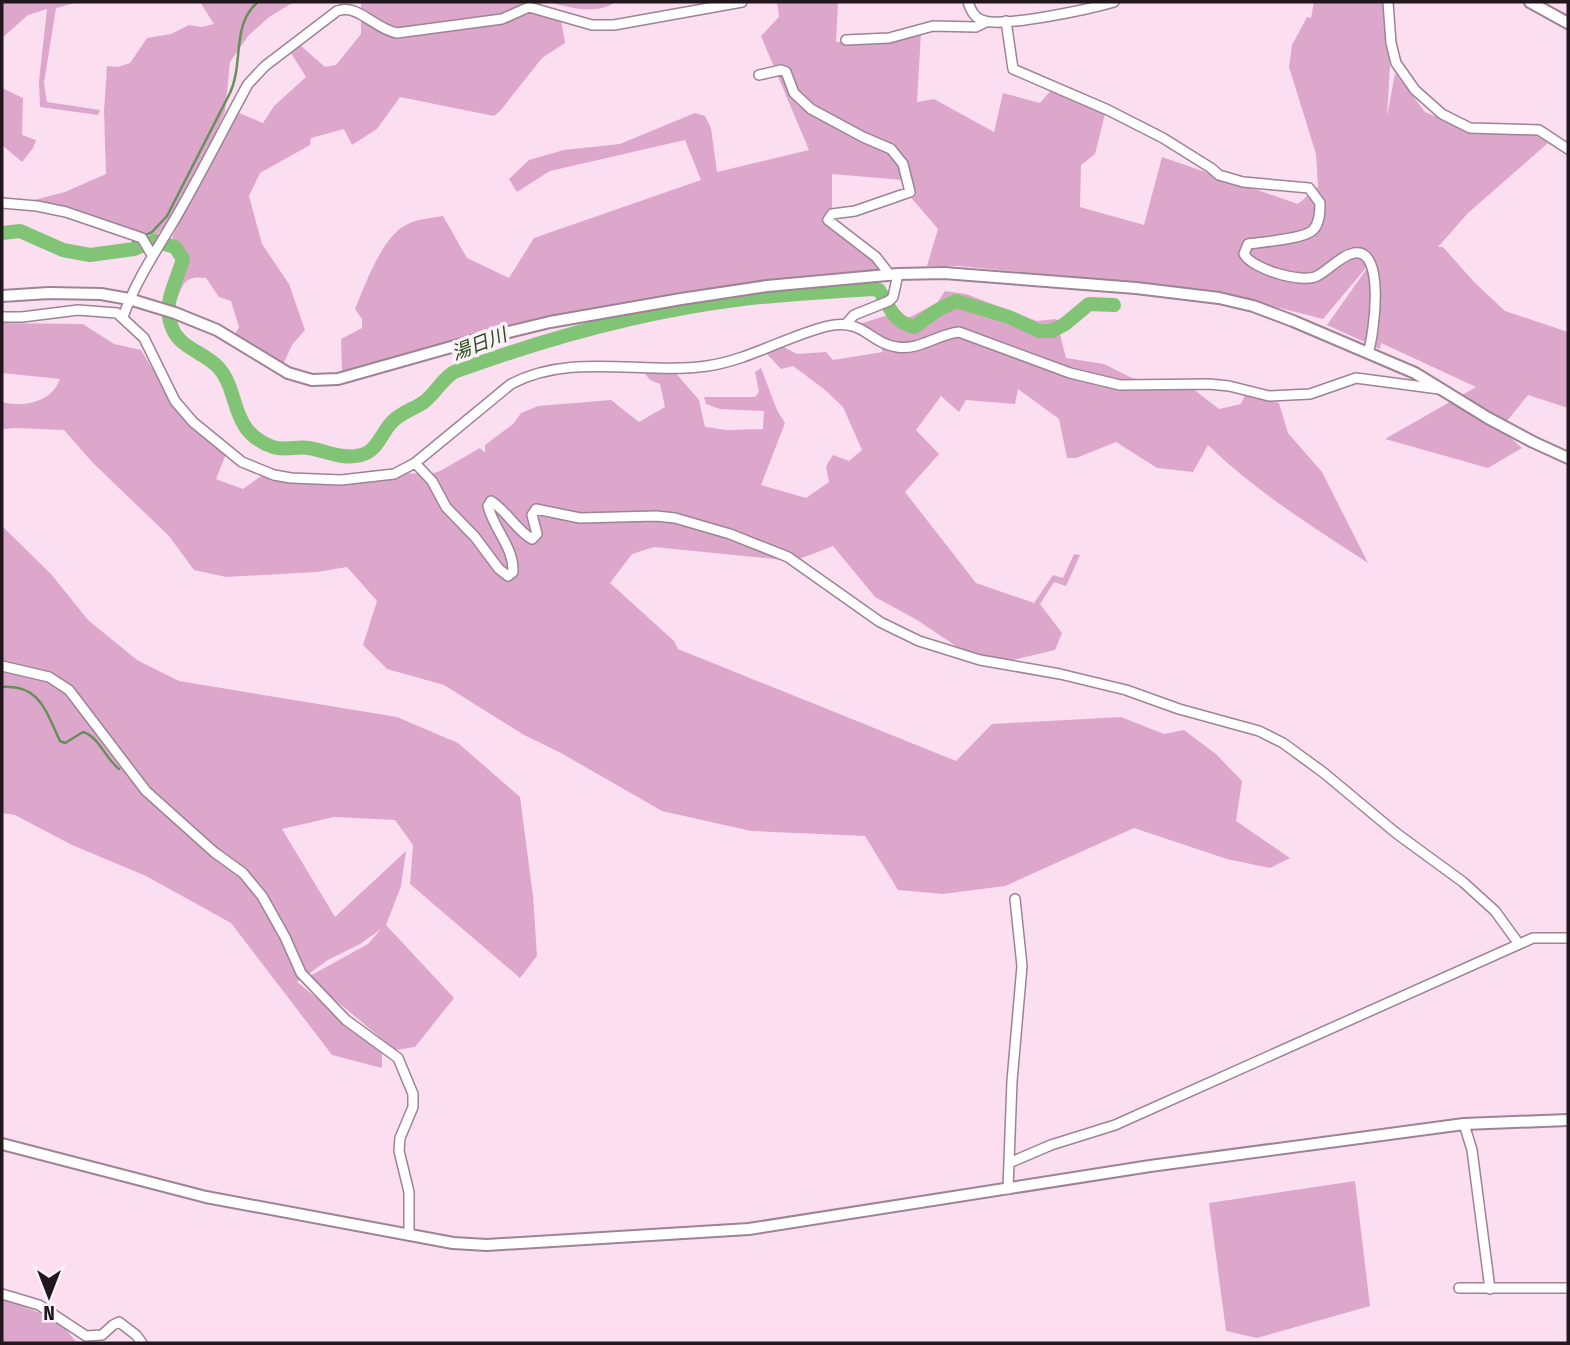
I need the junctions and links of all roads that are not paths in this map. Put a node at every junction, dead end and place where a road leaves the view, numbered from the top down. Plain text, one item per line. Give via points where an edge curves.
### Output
1 (742, 2) edge
2 (968, 2) edge
3 (1114, 2) edge
4 (1388, 2) edge
5 (1530, 2) edge
6 (356, 6) edge
7 (986, 22) junction
8 (1006, 22) junction
9 (1568, 23) edge
10 (846, 40) dead end
11 (759, 75) dead end
12 (1568, 149) edge
13 (2, 204) edge
14 (152, 255) junction
15 (894, 274) junction
16 (2, 296) edge
17 (129, 299) junction
18 (2, 317) edge
19 (123, 317) junction
20 (846, 324) junction
21 (1368, 352) junction
22 (1439, 389) junction
23 (1568, 458) edge
24 (415, 463) junction
25 (2, 666) edge
26 (1015, 899) dead end
27 (1568, 937) edge
28 (1519, 944) junction
29 (1568, 1120) edge
30 (1464, 1124) junction
31 (2, 1144) edge
32 (1010, 1163) junction
33 (1008, 1189) junction
34 (409, 1236) junction
35 (1459, 1288) dead end
36 (1490, 1289) junction
37 (1568, 1289) edge
38 (2, 1294) edge
39 (142, 1343) edge

1 - 6 street via 614,25 592,25 528,7 502,19 397,33 384,31
2 - 7 street via 976,18
3 - 8 street
4 - 12 street via 1396,63 1415,90 1442,114 1470,128 1539,130
5 - 9 street
6 - 14 street via 327,17 248,84
7 - 8 street
7 - 10 street via 976,27 933,26 889,37
8 - 21 street via 1013,69 1163,138 1219,176 1309,188 1320,202 1313,230 1248,244 1244,254 1254,265 1302,278 1315,278 1353,253 1370,259 1374,320
11 - 15 street via 786,72 794,93 811,108 891,149 903,164 910,192 828,219
13 - 14 street via 66,212 142,238
14 - 17 street
15 - 17 street via 767,286 550,322 338,379 312,380 288,373 217,330
15 - 20 street via 893,297 854,315
15 - 21 street via 1004,277 1219,298 1266,310
16 - 17 street via 101,294
17 - 19 street
18 - 19 street via 78,310
19 - 24 street via 144,338 175,401 192,422 242,462 274,475 341,480 394,474
20 - 22 street via 898,348 959,332 1070,373 1120,385 1209,384 1269,396 1310,394 1356,378
20 - 24 street via 707,366 577,368 526,376
21 - 22 street
22 - 23 street
24 - 28 street via 432,481 446,507 508,576 513,562 490,514 491,501 532,539 537,534 532,514 536,509 580,518 675,518 788,557 880,622 919,641 980,660 1126,690 1259,731 1324,773 1463,881 1495,911
25 - 34 street via 49,677 68,690 146,791 243,873 262,896 301,973 346,1020 398,1058 413,1094 398,1151 409,1192
26 - 32 street via 1021,966
27 - 28 street via 1532,938
28 - 32 street via 1115,1125
29 - 30 street
30 - 33 street
30 - 36 street via 1472,1150
31 - 34 street via 206,1196
32 - 33 street
33 - 34 street via 721,1231 487,1245
35 - 36 street
36 - 37 street
38 - 39 street via 39,1305 86,1336 102,1335 119,1322

